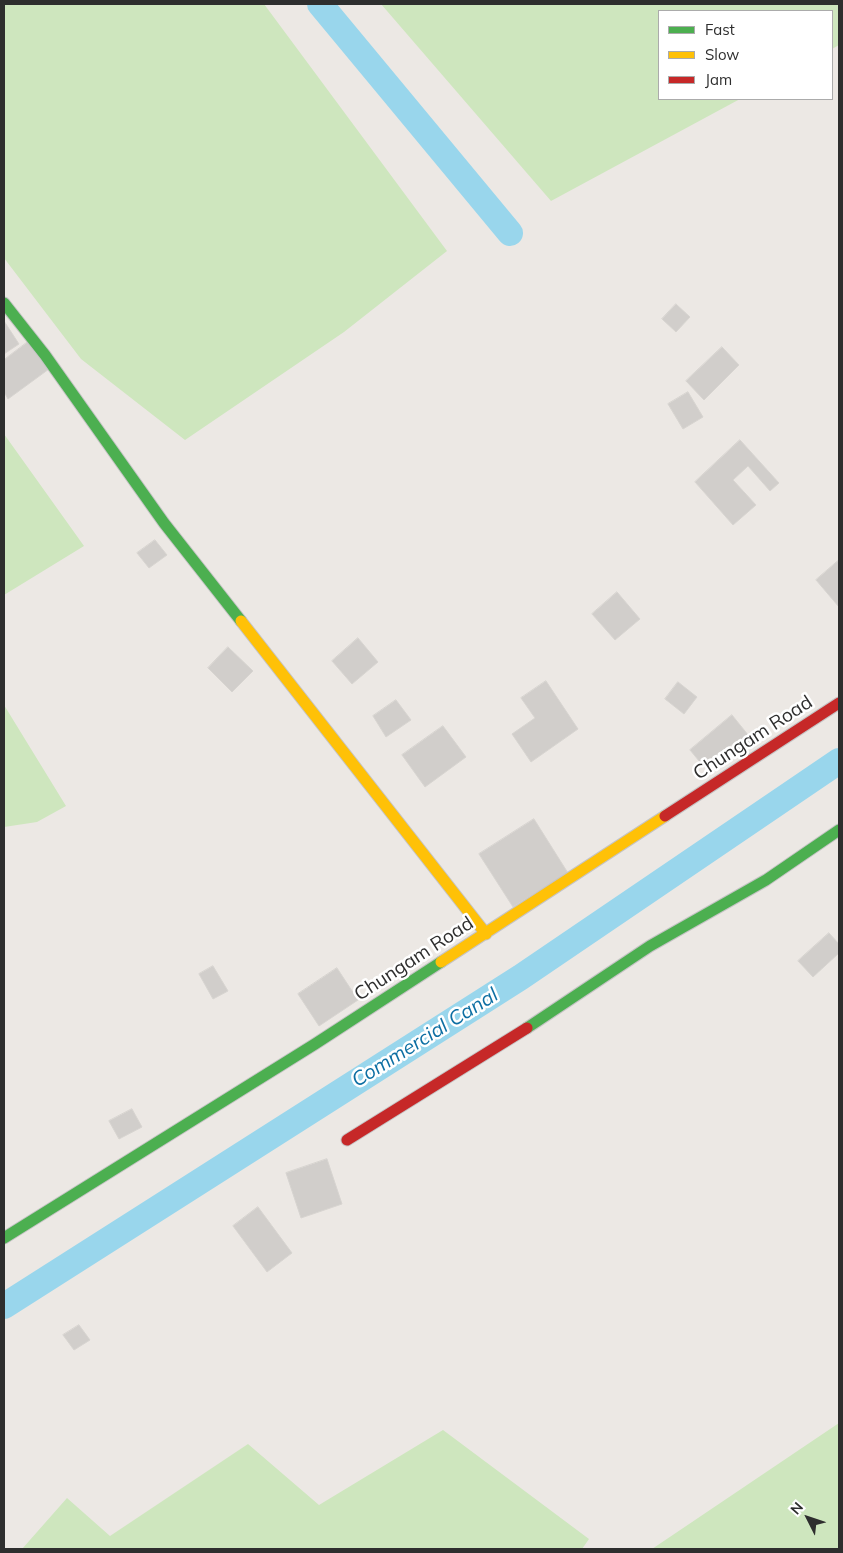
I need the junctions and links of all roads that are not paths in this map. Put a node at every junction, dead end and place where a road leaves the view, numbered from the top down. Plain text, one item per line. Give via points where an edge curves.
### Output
1 (4, 303) edge
2 (839, 702) edge
3 (839, 830) edge
4 (486, 934) junction
5 (347, 1140) dead end
6 (4, 1238) edge

1 - 4 street via 45,355 164,523
2 - 4 street, Chungam Road
3 - 5 street via 766,880 650,946
4 - 6 street, Chungam Road

